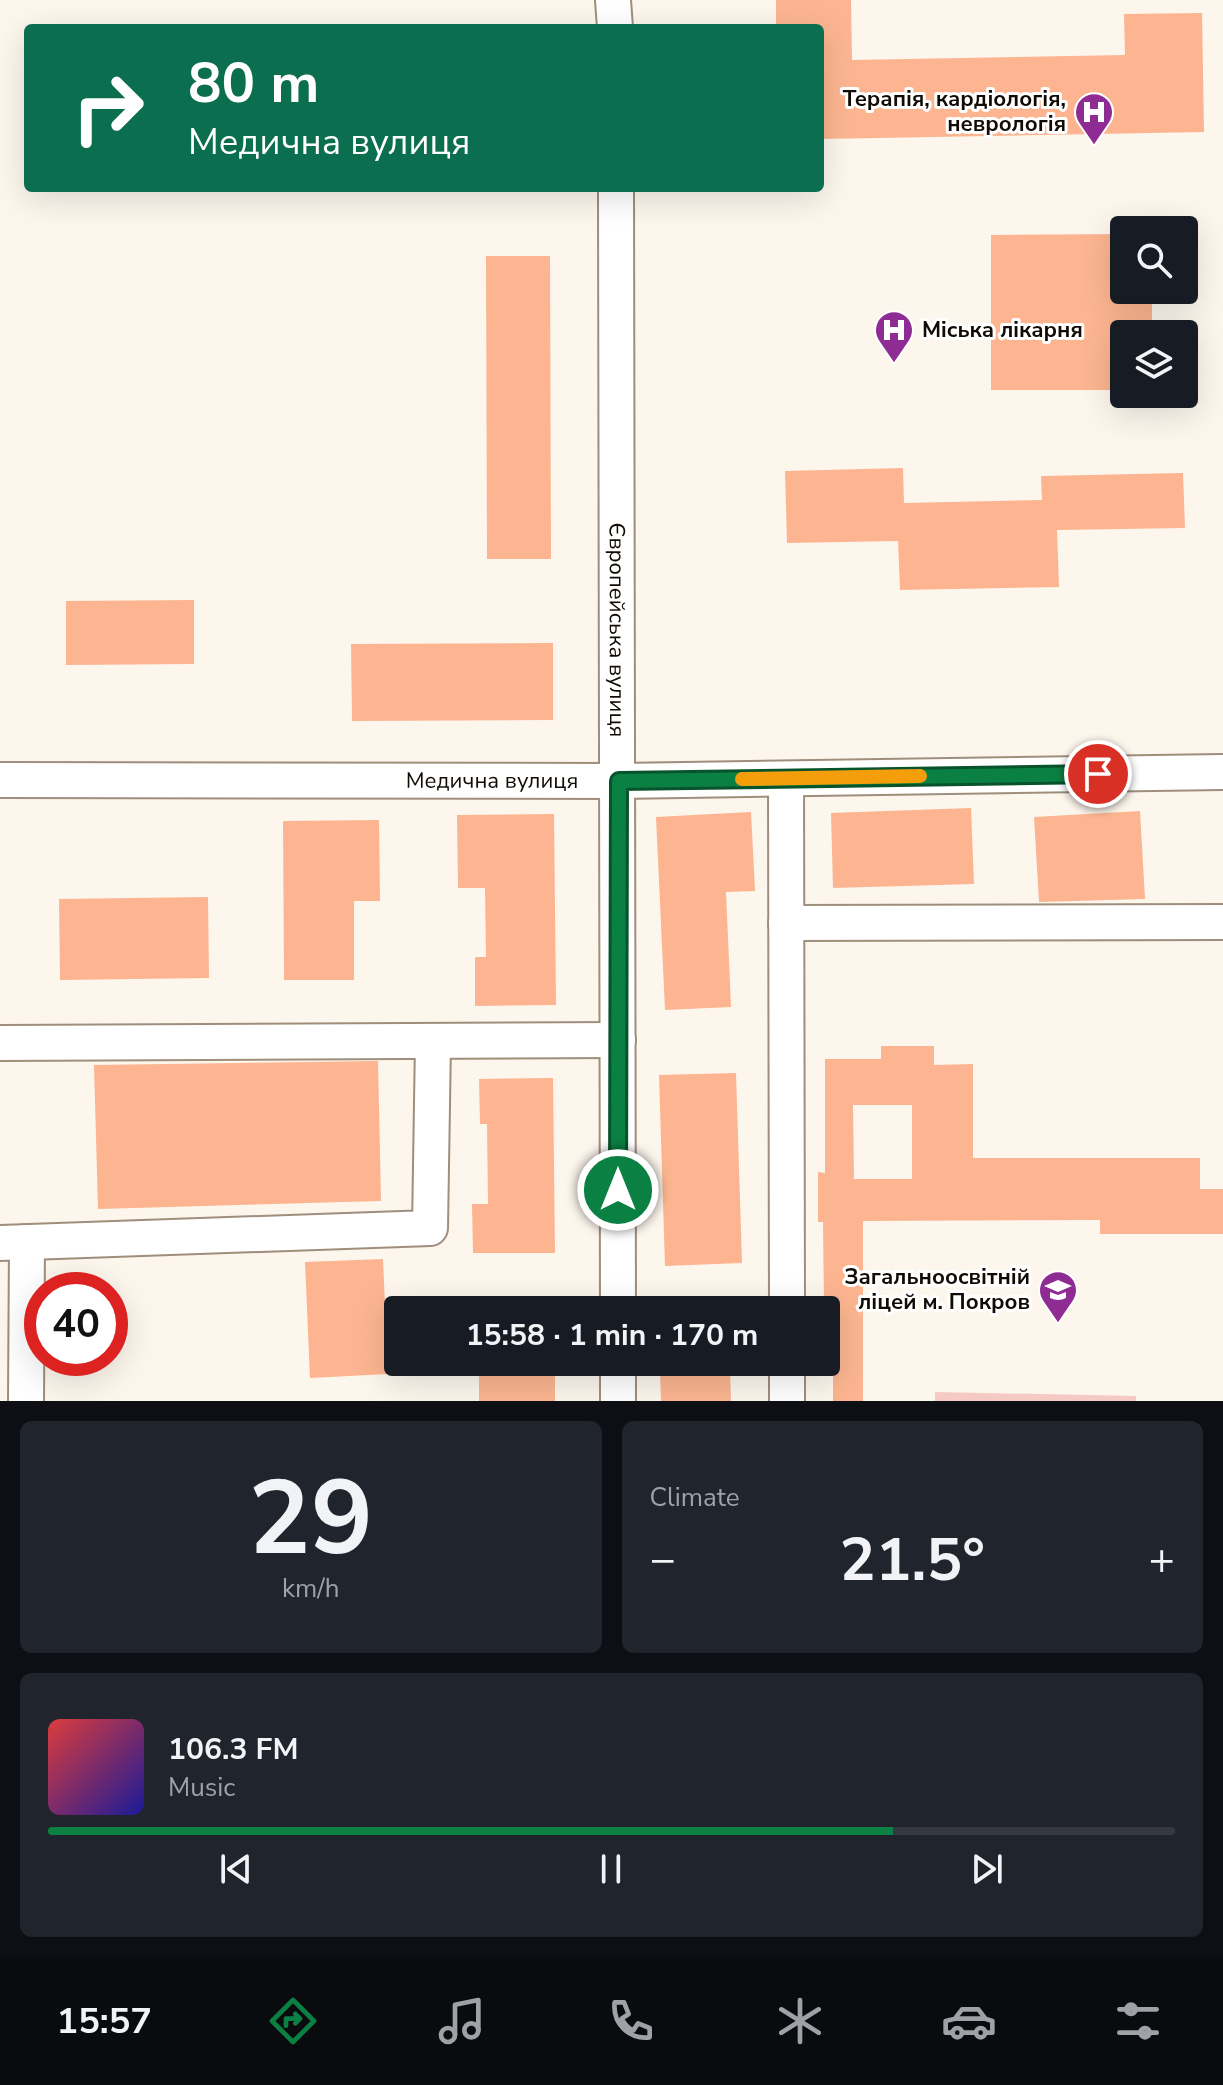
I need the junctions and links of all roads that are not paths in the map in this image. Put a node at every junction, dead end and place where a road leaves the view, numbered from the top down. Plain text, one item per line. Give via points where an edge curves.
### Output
1 (613, 0) edge
2 (615, 24) edge
3 (616, 192) edge
4 (1223, 772) edge
5 (786, 779) junction
6 (0, 780) edge
7 (619, 781) junction
8 (1223, 922) edge
9 (786, 923) junction
10 (618, 1040) junction
11 (433, 1042) junction
12 (0, 1043) edge
13 (13, 1242) edge
14 (618, 1296) edge
15 (787, 1296) edge
16 (618, 1376) edge
17 (787, 1376) edge
18 (26, 1401) edge
19 (618, 1401) edge
20 (787, 1401) edge

1 - 2 street
3 - 7 street, Європейська вулиця
4 - 5 street, Медична вулиця
5 - 7 street, Медична вулиця
5 - 9 street
6 - 7 street, Медична вулиця
7 - 10 street, Європейська вулиця
8 - 9 street
9 - 15 street
10 - 11 street
10 - 14 street, Європейська вулиця
11 - 12 street
11 - 13 street via 430,1228
13 - 18 street
16 - 19 street
17 - 20 street

